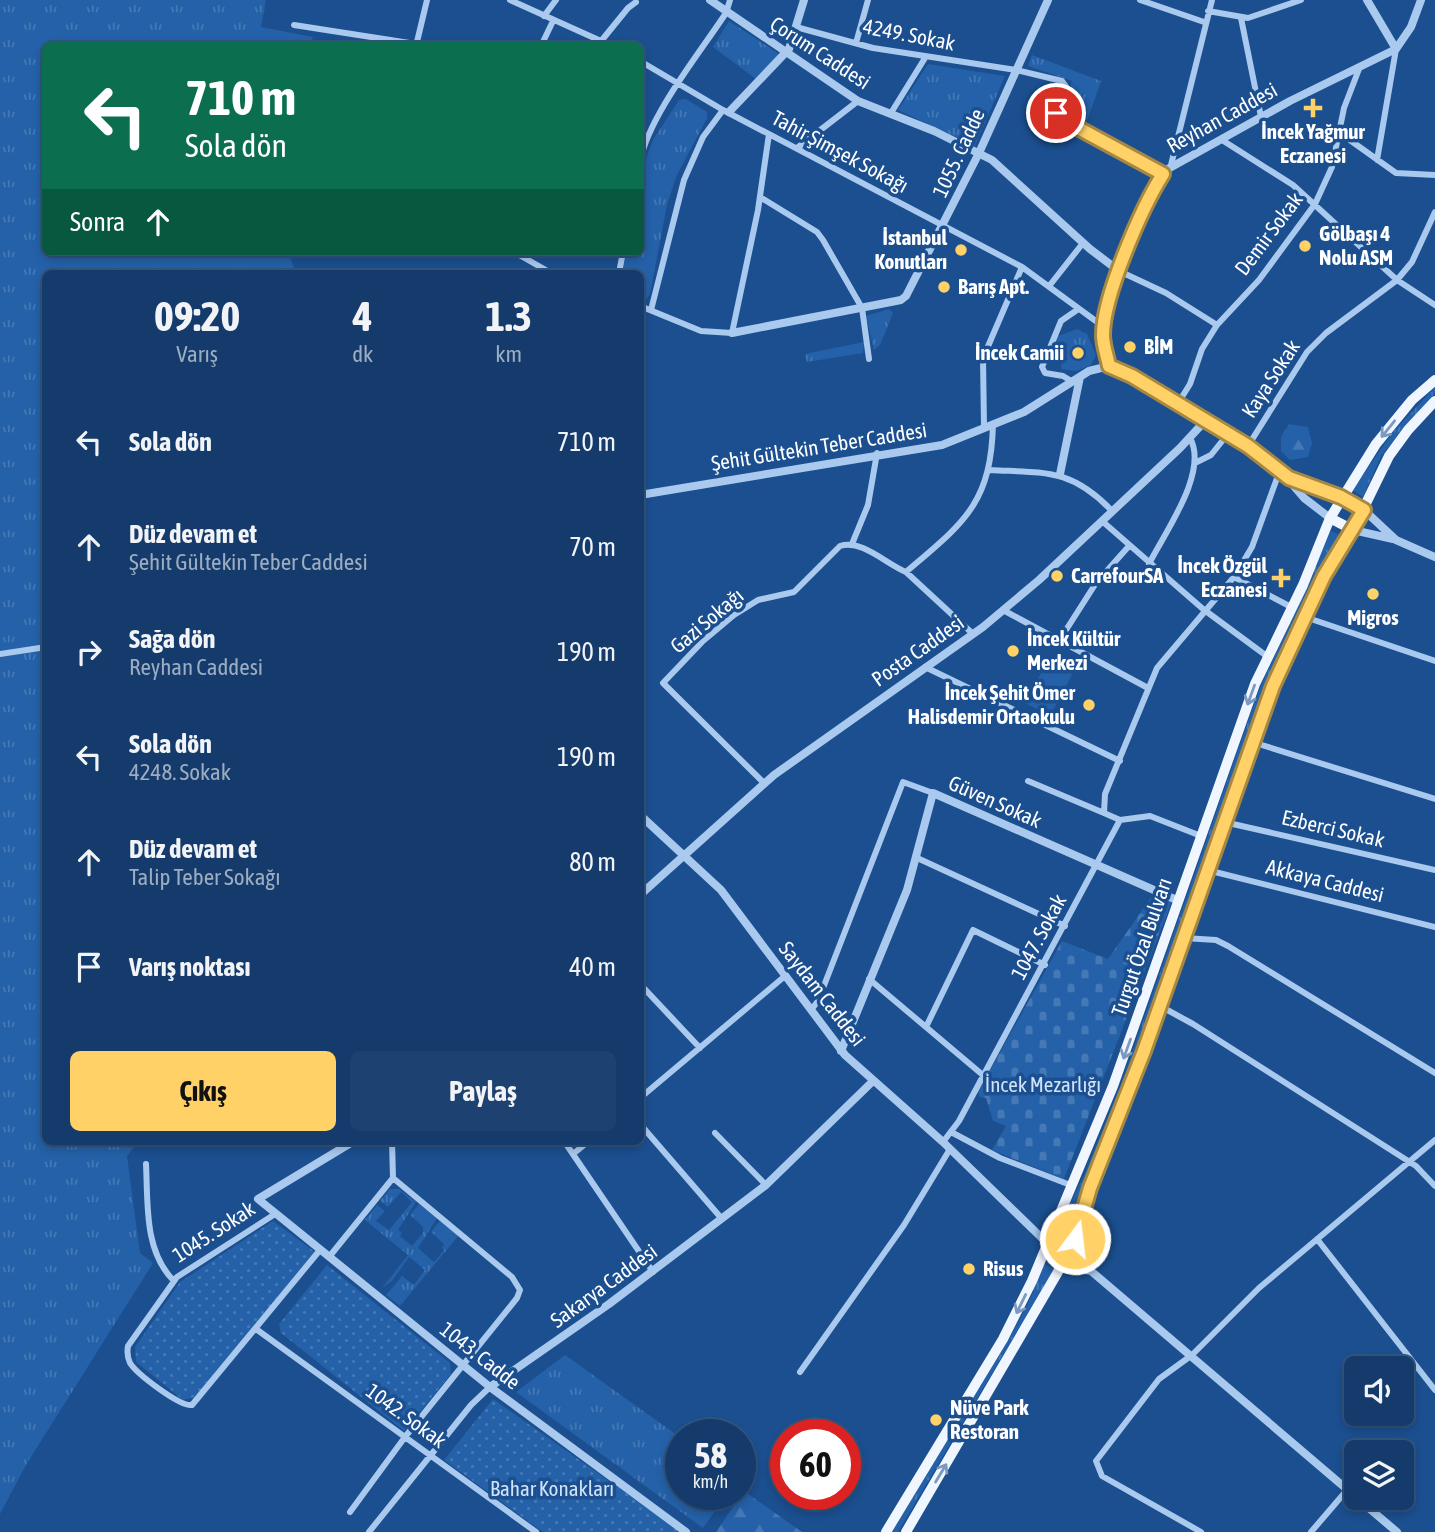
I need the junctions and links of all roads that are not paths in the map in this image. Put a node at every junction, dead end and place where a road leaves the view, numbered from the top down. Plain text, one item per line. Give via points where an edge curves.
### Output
1 (427, 0) edge
2 (510, 0) edge
3 (556, 0) edge
4 (710, 0) edge
5 (730, 0) edge
6 (804, 0) edge
7 (868, 0) edge
8 (1048, 0) edge
9 (1140, 0) edge
10 (1212, 0) edge
11 (1301, 0) edge
12 (1367, 0) edge
13 (1421, 0) edge
14 (636, 2) dead end
15 (1208, 11) junction
16 (726, 13) junction
17 (544, 16) junction
18 (1241, 18) junction
19 (553, 21) junction
20 (1204, 22) junction
21 (294, 25) dead end
22 (796, 27) junction
23 (602, 40) junction
24 (398, 42) edge
25 (417, 42) edge
26 (543, 42) edge
27 (605, 42) edge
28 (856, 43) junction
29 (1396, 49) junction
30 (787, 53) junction
31 (925, 58) junction
32 (644, 63) edge
33 (1360, 69) junction
34 (1016, 70) junction
35 (680, 84) junction
36 (858, 101) junction
37 (726, 111) junction
38 (891, 113) junction
39 (1261, 117) junction
40 (1340, 133) junction
41 (769, 134) junction
42 (1223, 141) junction
43 (644, 143) edge
44 (797, 148) junction
45 (979, 153) junction
46 (1377, 160) junction
47 (1171, 165) junction
48 (1163, 174) junction
49 (1435, 175) edge
50 (760, 197) junction
51 (1315, 204) junction
52 (1435, 212) edge
53 (943, 227) junction
54 (1083, 243) junction
55 (521, 256) edge
56 (1022, 267) junction
57 (546, 270) edge
58 (1119, 271) junction
59 (1397, 280) junction
60 (1050, 285) junction
61 (1435, 305) edge
62 (644, 307) edge
63 (862, 308) junction
64 (652, 310) junction
65 (1077, 310) junction
66 (1217, 325) junction
67 (1104, 327) junction
68 (732, 334) junction
69 (869, 359) dead end
70 (1109, 366) junction
71 (1076, 379) junction
72 (1435, 380) edge
73 (1435, 401) edge
74 (1177, 405) junction
75 (1431, 411) edge
76 (1204, 422) junction
77 (988, 426) junction
78 (1227, 435) junction
79 (1190, 438) junction
80 (1248, 446) junction
81 (877, 453) junction
82 (1197, 462) junction
83 (990, 470) junction
84 (1280, 470) junction
85 (1060, 474) junction
86 (1289, 478) junction
87 (644, 494) edge
88 (1341, 497) junction
89 (1364, 510) junction
90 (1112, 511) junction
91 (1330, 518) junction
92 (1102, 521) junction
93 (1353, 530) junction
94 (1396, 540) junction
95 (852, 544) junction
96 (1129, 546) junction
97 (1435, 557) edge
98 (1149, 564) junction
99 (906, 572) junction
100 (1234, 577) junction
101 (1293, 608) junction
102 (1203, 609) junction
103 (1003, 610) junction
104 (1305, 617) junction
105 (972, 633) junction
106 (1059, 640) junction
107 (42, 648) edge
108 (0, 654) edge
109 (1268, 657) junction
110 (1435, 661) edge
111 (925, 667) junction
112 (1148, 688) junction
113 (1252, 742) junction
114 (1120, 761) junction
115 (1028, 781) dead end
116 (764, 783) junction
117 (933, 793) junction
118 (1435, 799) edge
119 (1104, 813) junction
120 (644, 819) edge
121 (1120, 820) junction
122 (1224, 822) junction
123 (1201, 836) junction
124 (684, 855) junction
125 (915, 857) junction
126 (1098, 867) junction
127 (1208, 870) junction
128 (1435, 870) edge
129 (644, 891) edge
130 (1179, 901) junction
131 (1065, 926) junction
132 (1435, 927) edge
133 (1184, 938) junction
134 (1045, 965) junction
135 (785, 976) junction
136 (869, 979) junction
137 (644, 988) edge
138 (1160, 1006) junction
139 (811, 1010) junction
140 (926, 1027) junction
141 (700, 1048) junction
142 (841, 1051) junction
143 (1435, 1073) edge
144 (984, 1076) junction
145 (873, 1080) junction
146 (644, 1095) edge
147 (644, 1129) edge
148 (951, 1132) junction
149 (716, 1133) dead end
150 (1435, 1140) edge
151 (943, 1142) junction
152 (348, 1145) edge
153 (392, 1145) edge
154 (567, 1145) edge
155 (584, 1145) edge
156 (950, 1149) junction
157 (573, 1154) junction
158 (1410, 1162) junction
159 (146, 1164) dead end
160 (393, 1178) junction
161 (766, 1185) junction
162 (1073, 1186) junction
163 (1435, 1186) edge
164 (275, 1214) junction
165 (722, 1219) junction
166 (1075, 1239) junction
167 (1317, 1239) junction
168 (1047, 1243) junction
169 (320, 1250) junction
170 (1069, 1253) junction
171 (329, 1257) junction
172 (1064, 1265) junction
173 (1091, 1271) junction
174 (653, 1272) junction
175 (173, 1280) junction
176 (256, 1329) junction
177 (1192, 1356) junction
178 (462, 1364) junction
179 (800, 1372) dead end
180 (490, 1387) junction
181 (1435, 1390) edge
182 (405, 1437) junction
183 (429, 1455) junction
184 (1344, 1487) edge
185 (1344, 1494) edge
186 (1371, 1510) edge
187 (350, 1512) dead end
188 (369, 1532) edge
189 (536, 1532) edge
190 (686, 1532) edge
191 (886, 1532) edge
192 (906, 1532) edge
193 (1201, 1532) edge
194 (1311, 1532) edge
195 (1397, 1532) edge

1 - 25 street
2 - 17 street
3 - 17 street
4 - 16 street, Çorum Caddesi
5 - 16 street
6 - 22 street
7 - 28 street
8 - 34 street, 1055. Cadde
9 - 20 street
10 - 15 street
11 - 18 street
12 - 29 street
13 - 29 street, Reyhan Caddesi
14 - 23 street
15 - 18 street
15 - 20 street
16 - 30 street, Çorum Caddesi
16 - 35 street
17 - 19 street
18 - 39 street
19 - 23 street
19 - 26 street
20 - 47 street
21 - 24 street
22 - 28 street, 4249. Sokak
22 - 30 street
23 - 27 street
28 - 31 street, 4249. Sokak
29 - 33 street, Reyhan Caddesi
29 - 46 street
30 - 36 street, Çorum Caddesi
30 - 37 street
31 - 34 street, 4249. Sokak
31 - 38 street
32 - 35 street, Tahir Şimşek Sokağı
33 - 39 street, Reyhan Caddesi
33 - 40 street, Demir Sokak via 1344,108
34 - 45 street, 1055. Cadde
34 - 48 street, 4249. Sokak via 1067,84 1056,116
35 - 37 street, Tahir Şimşek Sokağı
35 - 43 street
36 - 38 street, Çorum Caddesi
36 - 44 street
37 - 41 street, Tahir Şimşek Sokağı
37 - 64 street via 704,137 684,180
38 - 45 street, Çorum Caddesi
39 - 42 street, Reyhan Caddesi
40 - 46 street
40 - 51 street, Demir Sokak via 1332,167
41 - 44 street, Tahir Şimşek Sokağı
41 - 50 street
42 - 47 street, Reyhan Caddesi
42 - 51 street
44 - 53 street, Tahir Şimşek Sokağı
45 - 53 street, 1055. Cadde
45 - 54 street, Çorum Caddesi via 1001,167
46 - 49 street via 1396,173
47 - 48 street, Reyhan Caddesi
48 - 58 street, Reyhan Caddesi
50 - 63 street via 817,232
50 - 68 street
51 - 59 street
51 - 66 street, Demir Sokak via 1259,280
52 - 59 street, Kaya Sokak via 1412,262
53 - 56 street, Tahir Şimşek Sokağı
53 - 63 street, 1055. Cadde via 906,296
54 - 58 street, Çorum Caddesi
54 - 60 street
55 - 57 street
56 - 60 street, Tahir Şimşek Sokağı
56 - 77 street via 983,359
58 - 66 street
58 - 67 street, Reyhan Caddesi
59 - 61 street
59 - 80 street, Kaya Sokak via 1307,352
60 - 65 street, Tahir Şimşek Sokağı
62 - 64 street, 1055. Cadde
63 - 68 street, 1055. Cadde
63 - 69 street
64 - 68 street, 1055. Cadde via 701,331
65 - 67 street, Tahir Şimşek Sokağı
65 - 71 street via 1061,321 1042,367 1045,373
66 - 74 street, Demir Sokak
67 - 70 street, Reyhan Caddesi
70 - 71 street, Şehit Gültekin Teber Caddesi
70 - 74 street
71 - 77 street, Şehit Gültekin Teber Caddesi via 1024,412
71 - 85 street
72 -> 88 main road, Turgut Özal Bulvarı via 1387,430
73 - 75 main road, Turgut Özal Bulvarı
74 - 76 street
75 - 89 main road, Turgut Özal Bulvarı via 1389,456
76 - 78 street
76 - 79 street, Posta Caddesi
77 - 81 street, Şehit Gültekin Teber Caddesi via 942,445
77 - 83 street
78 - 80 street
78 - 82 street
79 - 82 street
79 - 90 street, Posta Caddesi
80 - 84 street
81 - 87 street, Şehit Gültekin Teber Caddesi
81 - 95 street via 868,505
82 - 98 street
83 - 85 street
83 - 99 street via 969,513
84 - 86 street
84 - 100 street via 1252,547
85 - 90 street via 1091,491
86 - 88 street
86 - 91 street via 1304,498
88 - 89 main road
88 - 91 main road, Turgut Özal Bulvarı
89 - 93 main road, Turgut Özal Bulvarı
89 - 94 street
90 - 92 street, Posta Caddesi
91 - 93 main road
91 - 101 main road, Turgut Özal Bulvarı
92 - 96 street
92 - 103 street, Posta Caddesi
93 - 94 street
93 - 104 main road, Turgut Özal Bulvarı
94 - 97 street
95 - 99 street
95 - 116 street, Gazi Sokağı via 833,551 789,595 758,600 734,615 663,683
96 - 98 street
96 - 106 street via 1096,583
98 - 102 street
99 - 105 street
100 - 101 street
100 - 102 street
101 - 109 main road, Turgut Özal Bulvarı
102 - 109 street
102 - 112 street via 1157,668
103 - 105 street, Posta Caddesi
103 - 106 street
104 - 110 street
104 - 113 main road, Turgut Özal Bulvarı
105 - 111 street, Posta Caddesi
106 - 112 street
107 - 108 street
109 -> 123 main road, Turgut Özal Bulvarı
111 - 114 street
111 - 116 street, Posta Caddesi
112 - 114 street
113 - 118 street
113 - 122 main road, Turgut Özal Bulvarı
114 - 119 street via 1105,794
115 - 119 street
116 - 124 street, Posta Caddesi
117 - 125 street, Güven Sokak
117 - 126 street, Güven Sokak
117 - 139 street via 903,782
119 - 121 street
120 - 124 street, Saydam Caddesi
121 - 123 street via 1150,816
121 - 126 street, 1047. Sokak
122 - 127 main road, Turgut Özal Bulvarı
122 - 128 street, Ezberci Sokak
123 - 130 main road, Turgut Özal Bulvarı
124 - 129 street, Posta Caddesi
124 - 135 street, Saydam Caddesi via 721,890
125 - 131 street
125 - 136 street, Güven Sokak
126 - 130 street, Güven Sokak
126 - 131 street, 1047. Sokak
127 - 132 street, Akkaya Caddesi
127 - 133 main road, Turgut Özal Bulvarı
130 -> 162 main road, Turgut Özal Bulvarı
131 - 134 street, 1047. Sokak
133 - 138 main road, Turgut Özal Bulvarı
133 - 143 street via 1216,940 1228,946
134 - 140 street via 973,930
134 - 144 street, 1047. Sokak
135 - 139 street, Saydam Caddesi
135 - 141 street
136 - 140 street
136 - 142 street, Güven Sokak
137 - 141 street
138 - 158 street
138 - 166 main road, Turgut Özal Bulvarı
139 - 142 street, Saydam Caddesi
140 - 144 street
141 - 146 street
142 - 145 street, Saydam Caddesi
144 - 148 street, 1047. Sokak
145 - 151 street, Saydam Caddesi
145 - 161 street, Sakarya Caddesi
147 - 165 street
148 - 151 street, 1047. Sokak
148 - 162 street via 1000,1158
149 - 161 street
150 - 158 street
151 - 156 street, Saydam Caddesi
152 - 164 street, 1043. Cadde via 258,1199
153 - 160 street
154 - 157 street
155 - 157 street
156 - 168 street, Saydam Caddesi
156 - 179 street via 904,1225
157 - 174 street
158 - 163 street
158 - 167 street
159 - 175 street via 150,1233 161,1266
160 - 171 street
160 - 178 street via 519,1286 517,1298
161 - 165 street, Sakarya Caddesi
162 - 168 main road, Turgut Özal Bulvarı
164 - 169 street, 1043. Cadde
164 - 175 street, 1045. Sokak
165 - 174 street, Sakarya Caddesi
166 - 170 main road, Turgut Özal Bulvarı
166 - 173 street
167 - 177 street via 1259,1288
167 - 181 street
168 - 170 main road via 1052,1257 1063,1259
168 - 170 main road via 1063,1236 1071,1245
168 -> 191 main road, Turgut Özal Bulvarı via 1003,1339
169 - 171 street, 1043. Cadde
169 - 176 street
170 - 172 main road, Turgut Özal Bulvarı
171 - 178 street, 1043. Cadde
172 - 173 street
192 -> 172 main road, Turgut Özal Bulvarı
173 - 177 street
174 - 180 street, Sakarya Caddesi
175 - 176 street, 1045. Sokak via 127,1352 135,1369 181,1404 192,1405
176 - 182 street, 1042. Sokak
177 - 184 street
177 - 193 street via 1152,1386 1096,1465 1102,1476
178 - 180 street, 1043. Cadde
178 - 182 street
180 - 183 street, Sakarya Caddesi
180 - 190 street, 1043. Cadde
182 - 183 street, 1042. Sokak
182 - 187 street
183 - 188 street, Sakarya Caddesi
183 - 189 street, 1042. Sokak
185 - 194 street
186 - 195 street

